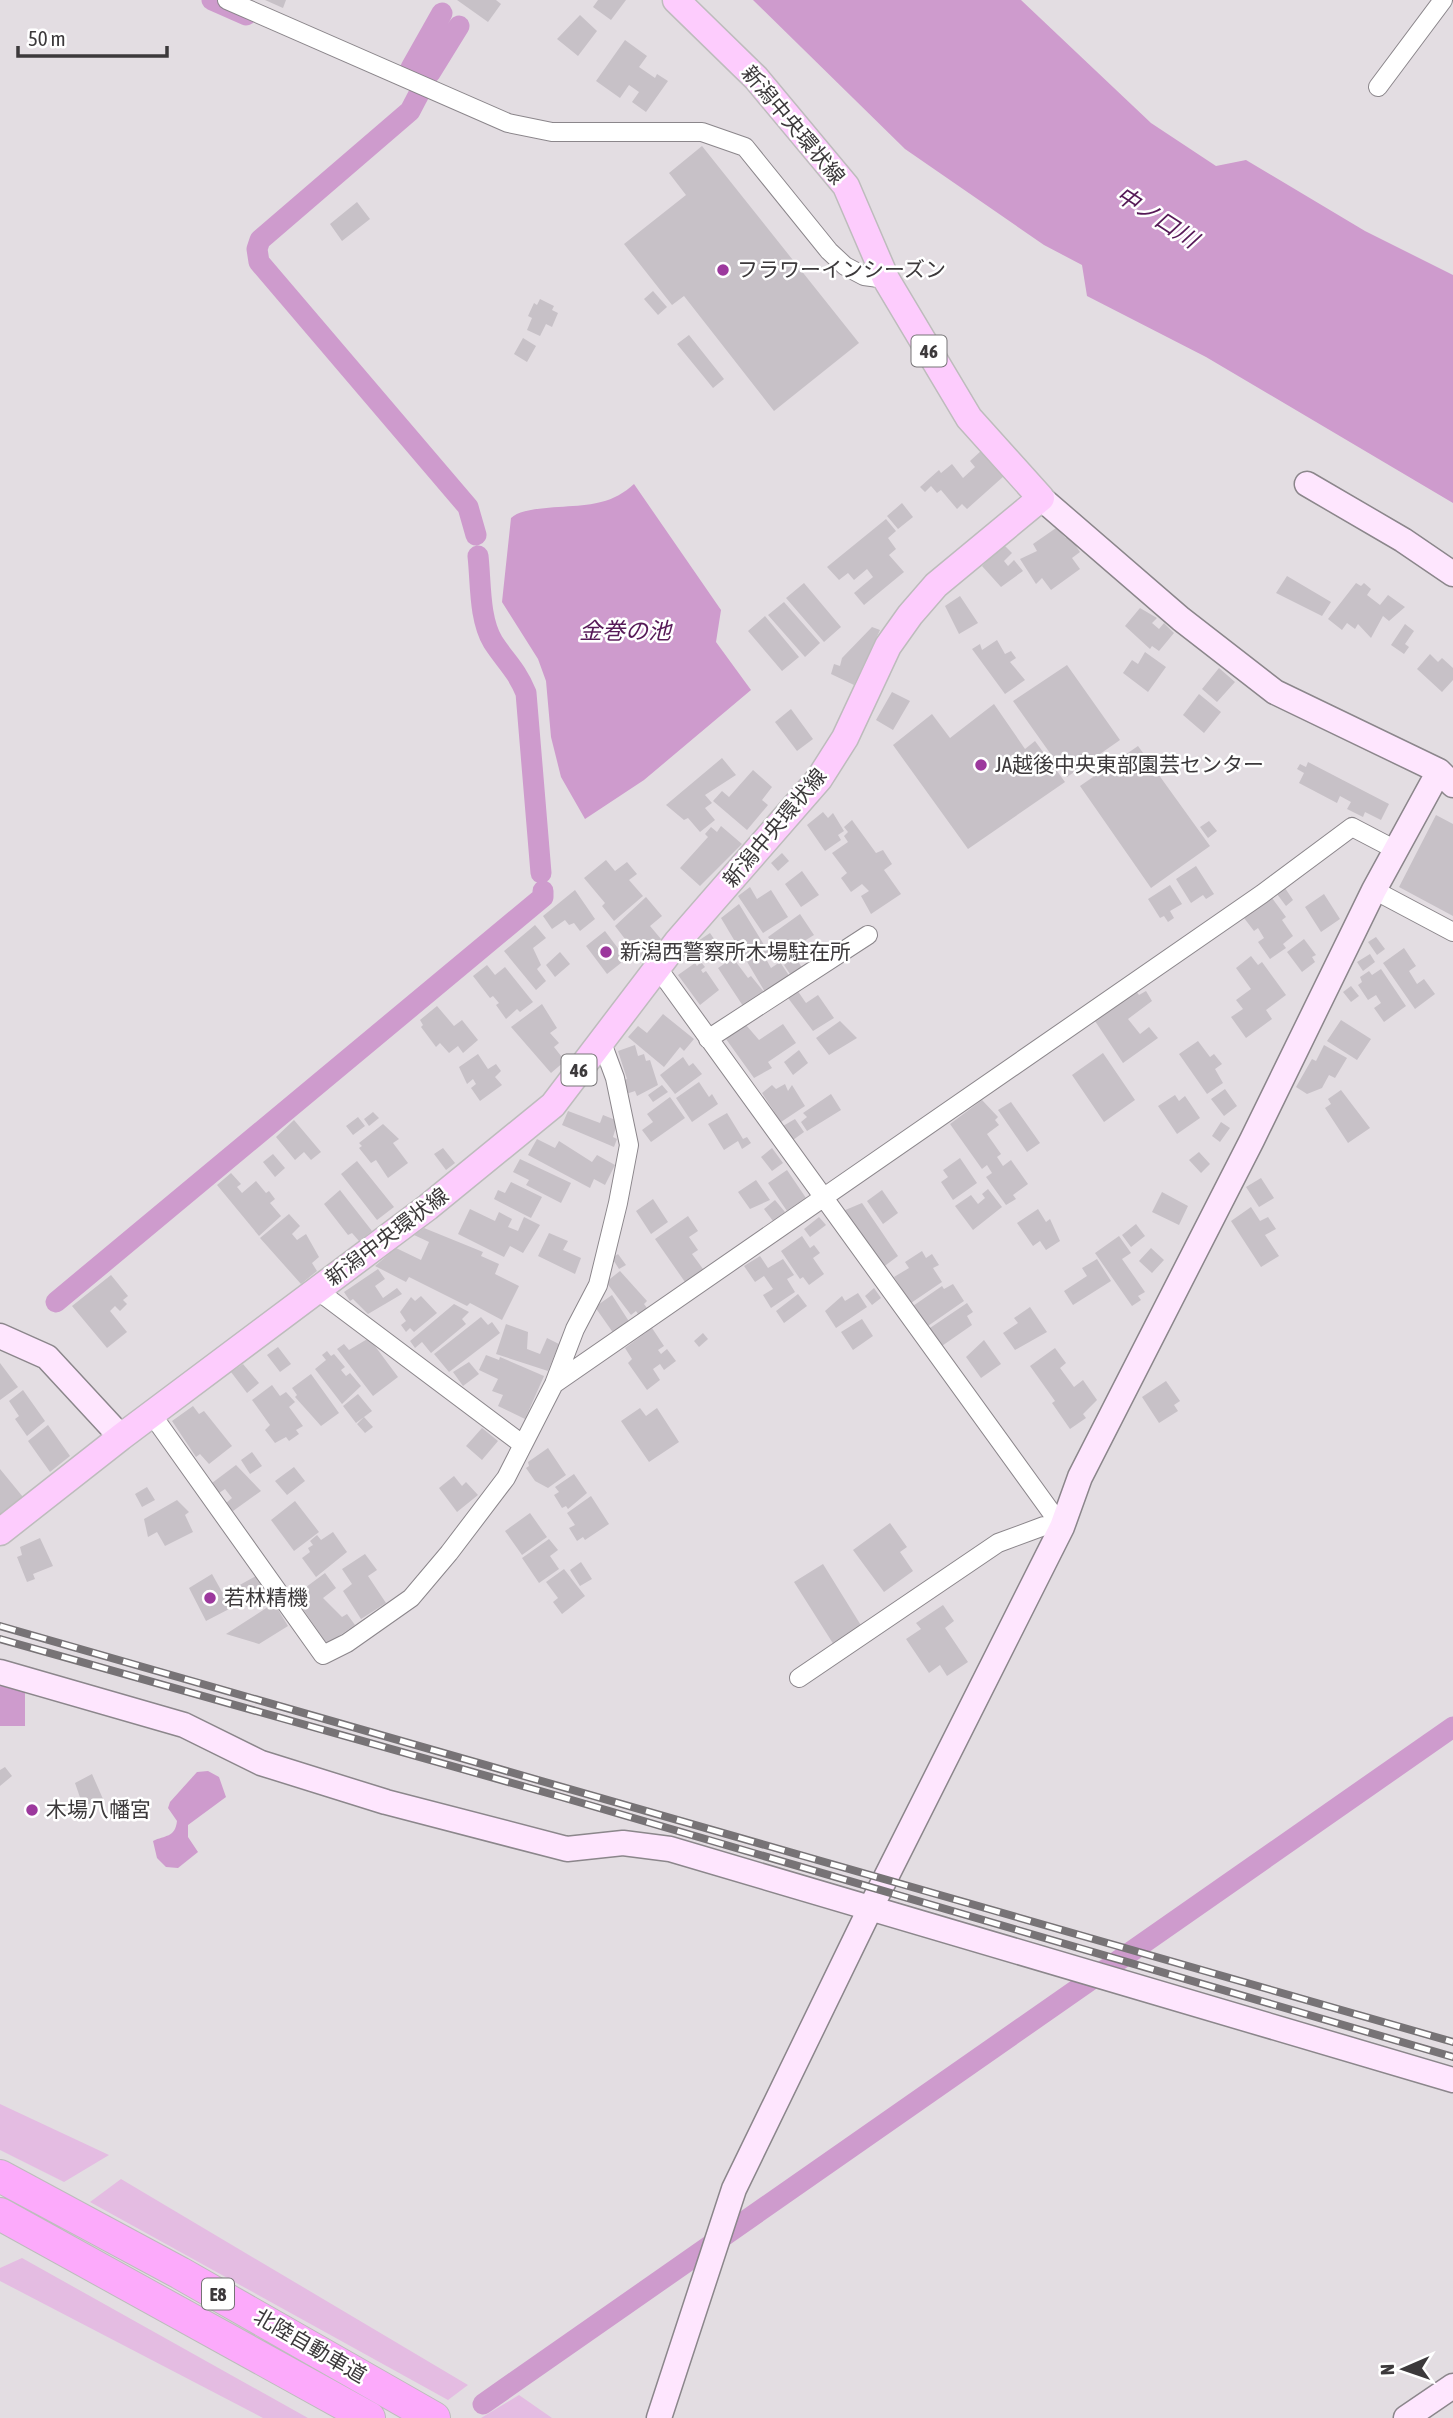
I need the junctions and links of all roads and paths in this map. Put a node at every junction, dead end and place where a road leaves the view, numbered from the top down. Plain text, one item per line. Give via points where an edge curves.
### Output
1 (227, 0) edge
2 (676, 0) edge
3 (1443, 0) edge
4 (1378, 87) dead end
5 (886, 279) junction
6 (1307, 484) dead end
7 (1041, 498) junction
8 (1453, 573) edge
9 (1446, 778) edge
10 (1396, 850) junction
11 (1374, 890) junction
12 (1453, 932) edge
13 (868, 935) dead end
14 (657, 967) junction
15 (708, 1039) junction
16 (601, 1040) junction
17 (822, 1198) junction
18 (317, 1290) junction
19 (0, 1336) edge
20 (554, 1384) junction
21 (153, 1416) junction
22 (121, 1437) junction
23 (522, 1444) junction
24 (1062, 1527) junction
25 (0, 1532) edge
26 (0, 1672) edge
27 (799, 1678) dead end
28 (870, 1909) junction
29 (1453, 2080) edge
30 (0, 2176) edge
31 (0, 2214) edge
32 (1453, 2386) edge
33 (369, 2418) edge
34 (433, 2418) edge
35 (659, 2418) edge
36 (1406, 2418) edge

1 - 5 street via 508,123 552,132 702,132 745,147 845,267
2 - 5 main road, 新潟中央環状線 / 46 via 756,78 846,186
3 - 4 street
5 - 7 main road, 新潟中央環状線 / 46 via 970,418
6 - 8 street
7 - 9 street via 1181,619 1275,692
7 - 14 main road, 新潟中央環状線 / 46 via 936,585 910,615 888,646 845,738 819,779
9 - 10 street
10 - 11 street
10 - 17 street via 1352,827 1251,902
11 - 12 street
11 - 24 street via 1080,1478
13 - 15 street
14 - 15 street
14 - 16 main road, 新潟中央環状線 / 46
15 - 17 street
16 - 18 main road, 新潟中央環状線 / 46 via 553,1105
16 - 20 street via 615,1078 629,1145 597,1285
17 - 20 street
17 - 24 street
18 - 21 main road, 新潟中央環状線 / 46
18 - 23 street
19 - 22 street via 47,1357
20 - 23 street
21 - 22 main road, 新潟中央環状線 / 46
21 - 23 street via 323,1655 411,1598 506,1478
22 - 25 main road, 新潟中央環状線 / 46
24 - 27 street via 1044,1526 999,1543
24 - 28 street
26 - 28 street via 184,1725 261,1763 386,1802 567,1849 623,1843 670,1849
28 - 29 street
28 - 35 street via 734,2189
30 - 34 highway, 北陸自動車道 / E8
31 - 33 highway, 北陸自動車道 / E8
32 - 36 street

